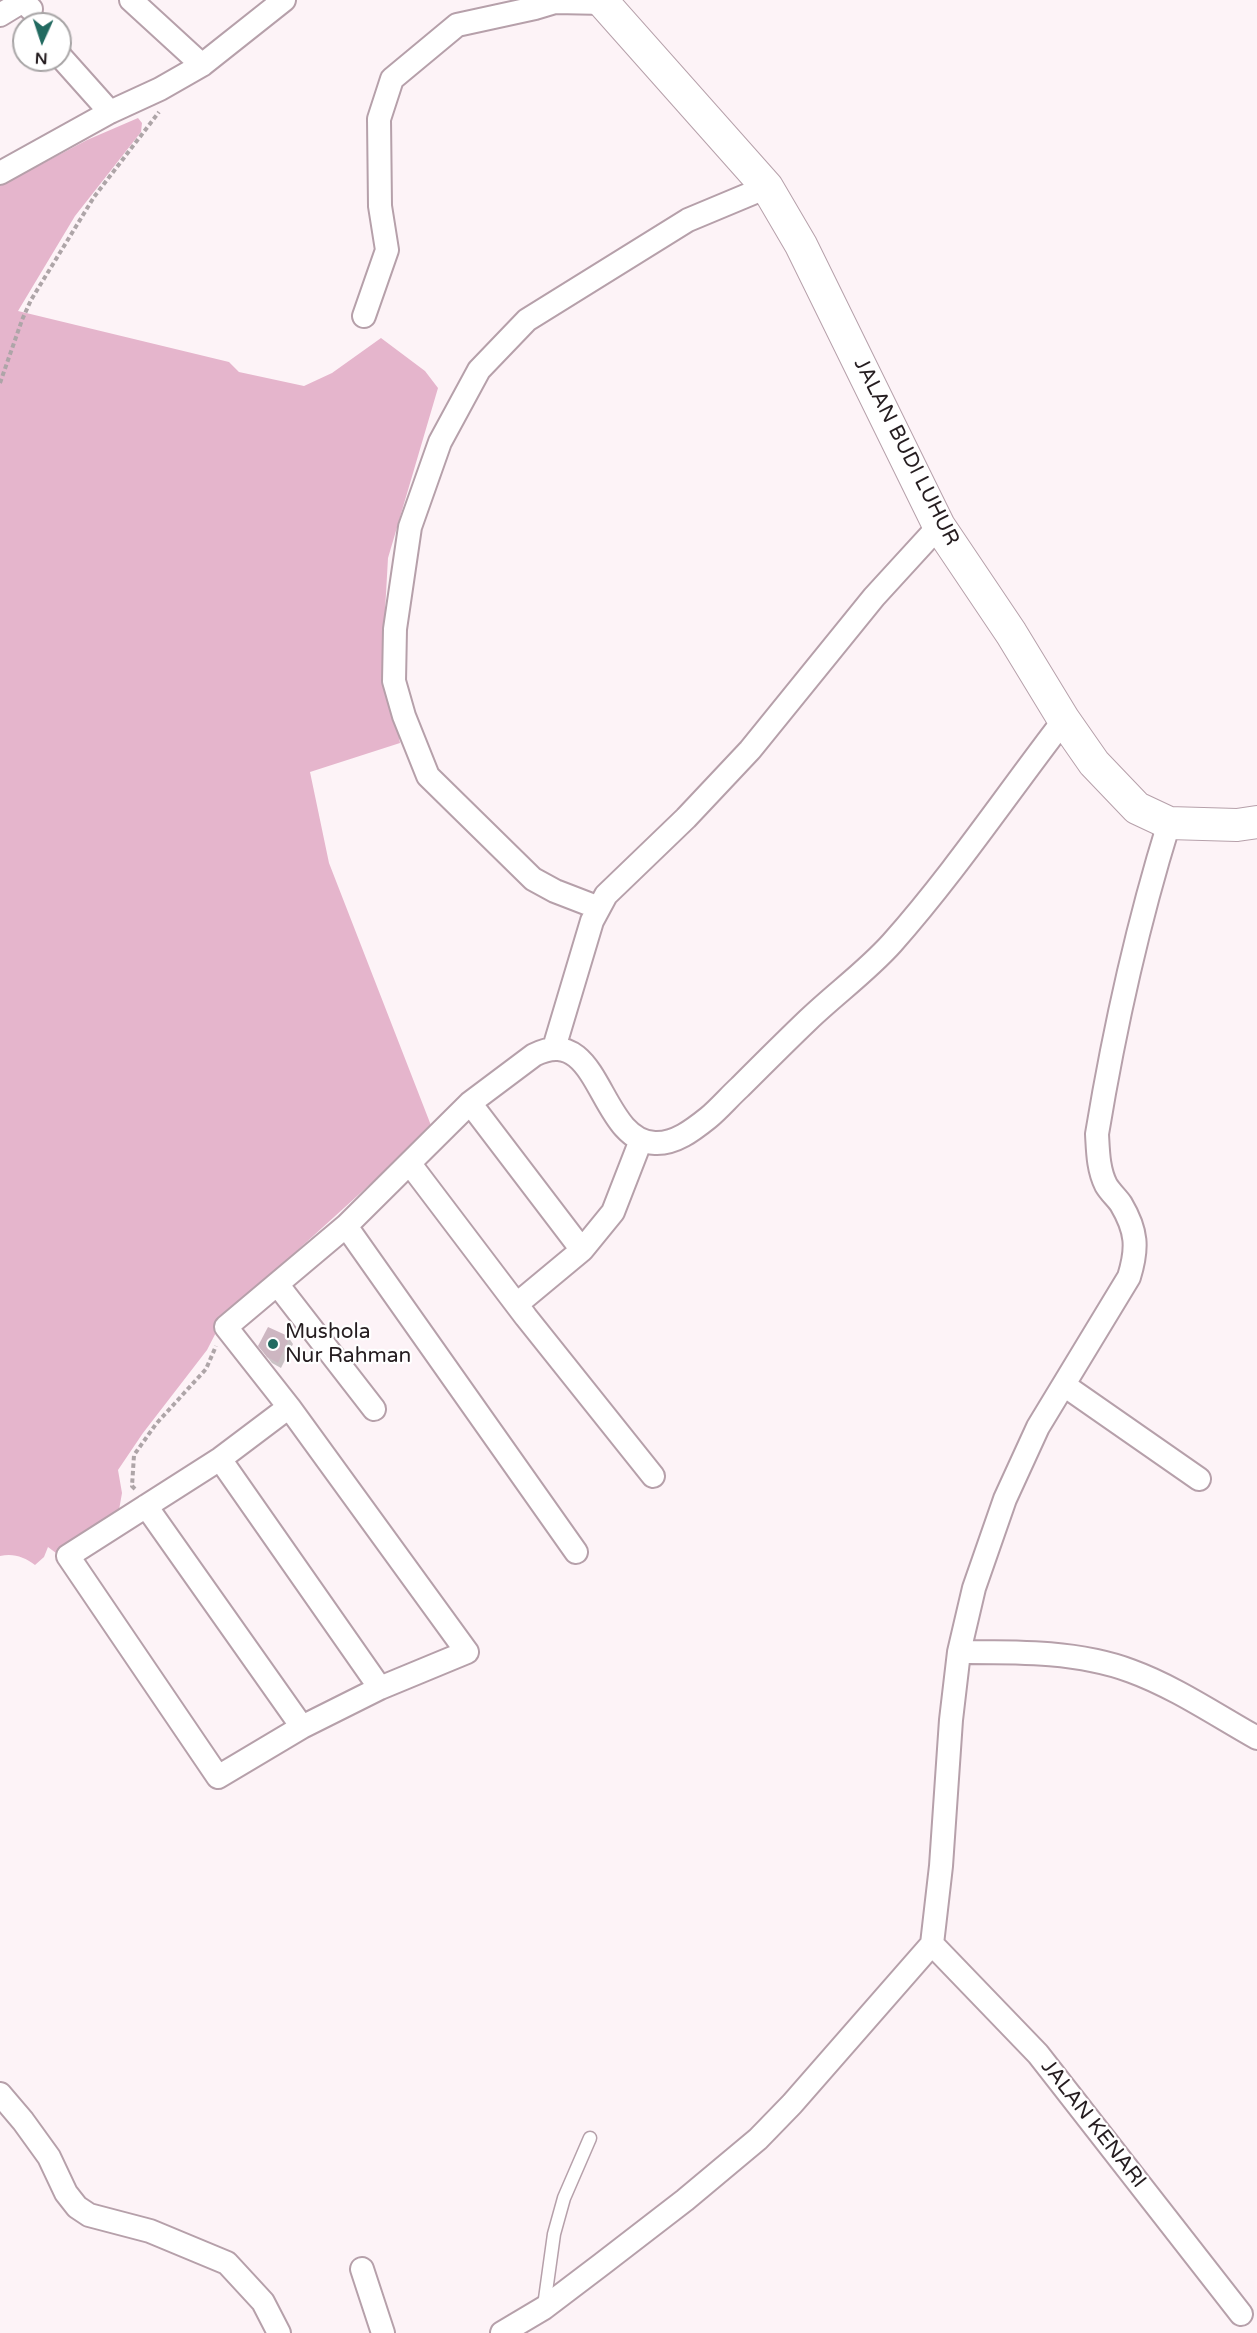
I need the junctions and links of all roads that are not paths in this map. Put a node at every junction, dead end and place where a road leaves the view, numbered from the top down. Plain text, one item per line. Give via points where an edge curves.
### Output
1 (131, 0) edge
2 (603, 2) edge
3 (273, 3) edge
4 (34, 11) edge
5 (0, 15) edge
6 (202, 65) junction
7 (72, 69) edge
8 (110, 112) junction
9 (0, 173) edge
10 (767, 187) junction
11 (364, 316) dead end
12 (939, 526) junction
13 (1064, 720) junction
14 (1257, 822) edge
15 (1169, 823) junction
16 (599, 908) junction
17 (554, 1047) junction
18 (470, 1103) junction
19 (641, 1140) junction
20 (410, 1164) junction
21 (346, 1226) junction
22 (582, 1250) junction
23 (277, 1284) junction
24 (517, 1304) junction
25 (1064, 1384) junction
26 (289, 1407) junction
27 (374, 1409) dead end
28 (220, 1460) junction
29 (653, 1476) dead end
30 (1199, 1479) dead end
31 (146, 1506) junction
32 (576, 1552) dead end
33 (959, 1652) junction
34 (380, 1688) junction
35 (302, 1727) junction
36 (1257, 1738) edge
37 (932, 1944) junction
38 (0, 2094) edge
39 (591, 2138) dead end
40 (362, 2269) dead end
41 (544, 2307) junction
42 (1241, 2314) dead end
43 (279, 2333) edge
44 (383, 2333) edge
45 (502, 2333) edge

1 - 6 street
2 - 10 main road, JALAN BUDI LUHUR
2 - 11 street via 555,2 457,25 392,79 379,119 380,206 387,250
3 - 6 street
4 - 5 street via 24,1
6 - 8 street
7 - 8 street
8 - 9 street
10 - 12 main road, JALAN BUDI LUHUR via 801,245
10 - 16 street via 688,219 527,320 480,370 440,442 410,527 395,629 394,681 428,776 533,879
12 - 13 main road, JALAN BUDI LUHUR
12 - 16 street via 874,597 750,750 606,895
13 - 15 main road, JALAN BUDI LUHUR via 1094,763 1137,808
13 - 19 street via 891,945 709,1117 667,1143
14 - 15 main road, JALAN BUDI LUHUR
15 - 25 street via 1137,938 1097,1134 1098,1158 1106,1186 1121,1204 1136,1245 1134,1259 1129,1277
16 - 17 street
17 - 18 street via 534,1055
17 - 19 street via 575,1053 629,1132
18 - 20 street
18 - 22 street
19 - 22 street via 613,1212
20 - 21 street
20 - 24 street
21 - 23 street
21 - 32 street
22 - 24 street
23 - 26 street via 226,1327
23 - 27 street
24 - 29 street
25 - 30 street
25 - 33 street via 1038,1427 1005,1499 974,1588
26 - 28 street
26 - 34 street via 467,1652
28 - 31 street
28 - 34 street
31 - 35 street
31 - 35 street via 69,1556 218,1777
33 - 36 street via 1062,1656 1131,1671
33 - 37 street
34 - 35 street
37 - 41 street via 758,2139
37 - 42 street, JALAN KENARI via 1038,2054
38 - 43 street via 44,2150 77,2207 89,2215 150,2231 227,2264 263,2302
39 - 41 lane via 564,2198 554,2234
40 - 44 street
41 - 45 street

